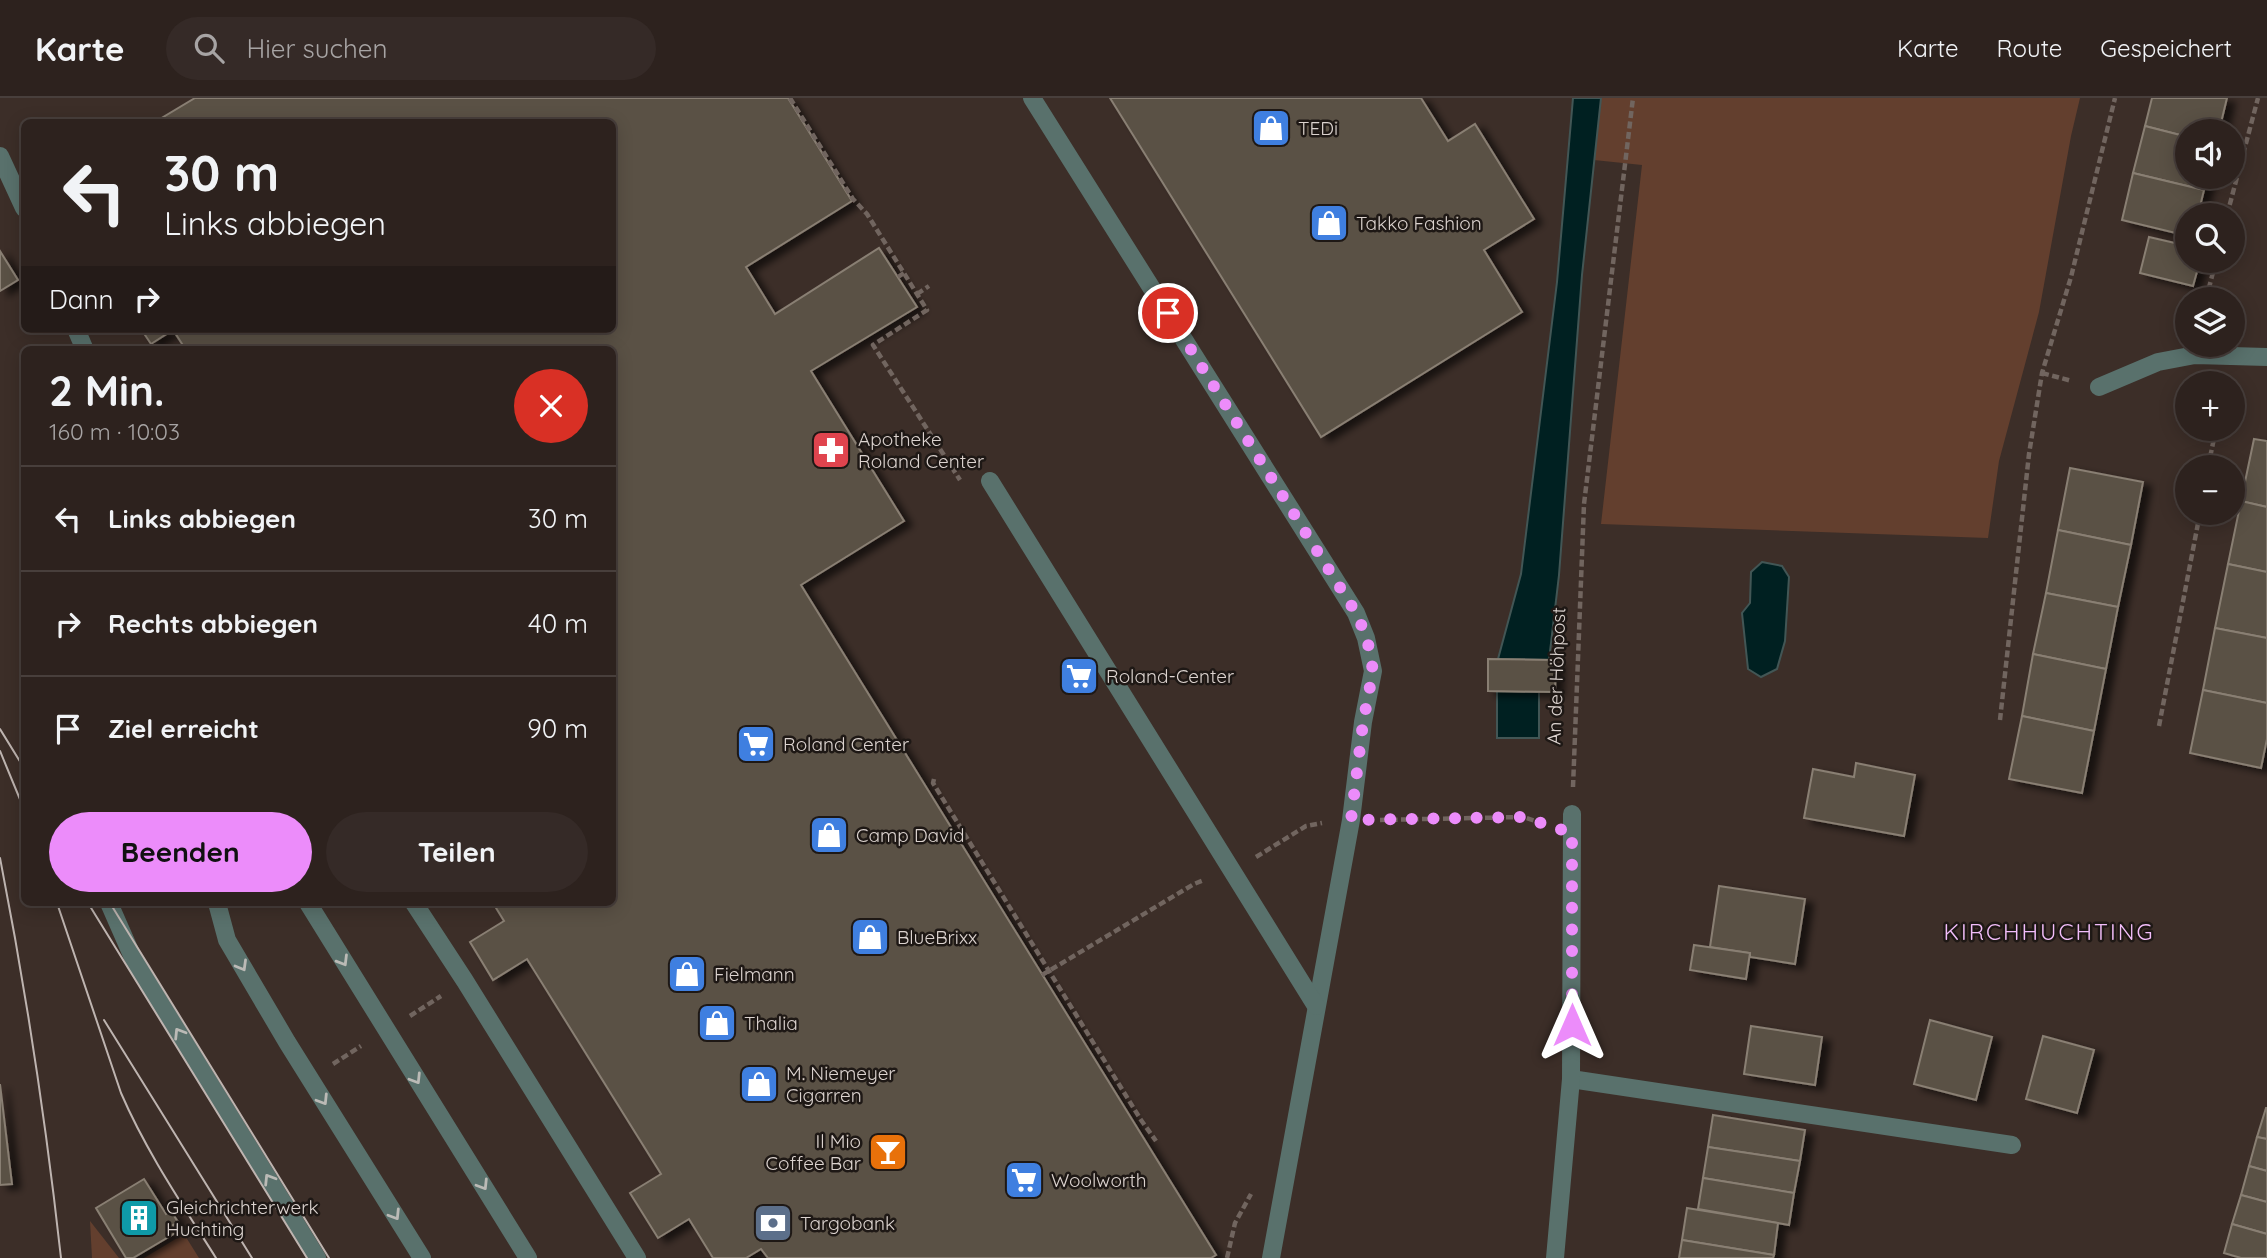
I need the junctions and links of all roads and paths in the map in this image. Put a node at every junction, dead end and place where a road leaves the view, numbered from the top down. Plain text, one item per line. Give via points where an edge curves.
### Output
1 (1032, 98) edge
2 (1633, 98) edge
3 (2115, 98) edge
4 (2258, 98) edge
5 (0, 156) edge
6 (21, 202) edge
7 (2230, 203) edge
8 (904, 273) dead end
9 (898, 277) dead end
10 (929, 286) dead end
11 (917, 294) dead end
12 (2267, 357) edge
13 (2099, 387) dead end
14 (990, 481) dead end
15 (2198, 525) edge
16 (2000, 720) dead end
17 (2159, 726) dead end
18 (934, 779) dead end
19 (1572, 814) joint
20 (1351, 820) junction
21 (1572, 833) junction
22 (1233, 871) junction
23 (109, 906) edge
24 (218, 906) edge
25 (310, 906) edge
26 (416, 906) edge
27 (1049, 970) junction
28 (1042, 975) dead end
29 (1316, 1006) junction
30 (1571, 1079) junction
31 (1156, 1141) dead end
32 (2012, 1145) dead end
33 (317, 1258) edge
34 (422, 1258) edge
35 (528, 1258) edge
36 (637, 1258) edge
37 (1271, 1258) edge
38 (1555, 1258) edge

1 - 20 street via 1356,613 1367,638 1373,671
2 - 19 path, An der Höhpost via 1584,504
3 - 16 path via 2071,278 2042,373
4 - 7 path
5 - 6 street
8 - 9 path
10 - 11 path
12 - 13 street via 2194,355 2158,362
14 - 22 street
15 - 17 path
18 - 27 path
19 - 21 street
20 - 21 path via 1523,817
20 - 22 path via 1306,826
20 - 29 street
21 - 30 street
22 - 27 path via 1194,884
22 - 29 street
33 -> 23 street via 134,960
24 -> 34 street via 234,952
25 -> 35 street
26 - 36 street
27 - 28 path
27 - 31 path
29 - 37 street
30 - 32 street
30 - 38 street

